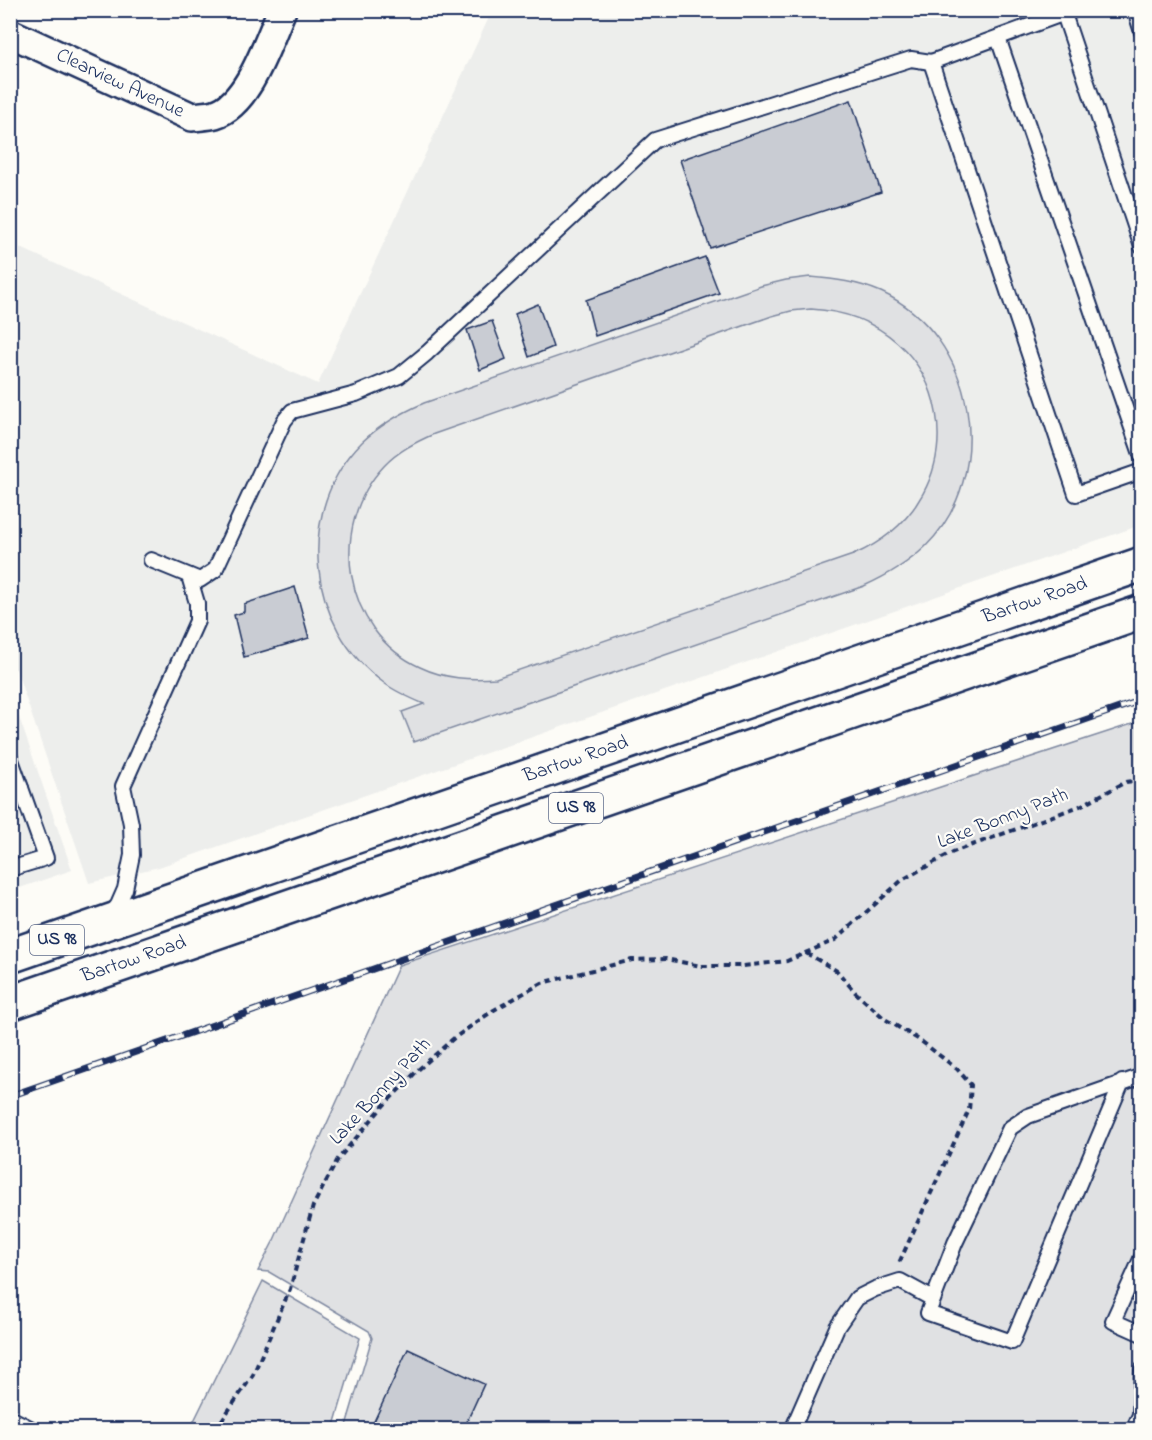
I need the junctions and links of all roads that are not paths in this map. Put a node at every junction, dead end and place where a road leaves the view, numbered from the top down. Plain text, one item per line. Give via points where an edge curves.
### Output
1 (282, 10) edge
2 (1135, 10) edge
3 (1068, 12) edge
4 (1142, 32) edge
5 (10, 33) edge
6 (998, 38) junction
7 (931, 62) junction
8 (1142, 247) edge
9 (1142, 457) edge
10 (1142, 471) edge
11 (151, 561) dead end
12 (1142, 564) edge
13 (189, 576) junction
14 (1142, 612) edge
15 (10, 757) edge
16 (16, 790) edge
17 (10, 869) edge
18 (103, 924) junction
19 (10, 956) edge
20 (10, 1003) edge
21 (1142, 1076) edge
22 (1122, 1083) junction
23 (1142, 1257) edge
24 (933, 1299) junction
25 (1142, 1334) edge
26 (1142, 1370) edge
27 (10, 1418) edge
28 (34, 1430) edge
29 (792, 1430) edge
30 (1133, 1430) edge

1 - 5 street, Clearview Avenue via 248,86 237,101 216,114 192,117
2 - 4 lane
3 - 6 lane
3 - 8 lane
6 - 7 lane
6 - 9 lane
7 - 10 lane via 1076,494
7 - 13 lane via 911,59 656,140 399,375 356,394 292,411 215,570 200,580
11 - 13 lane
12 - 18 main road, Bartow Road / US 98
13 - 18 lane via 197,603 197,621 123,786 131,824 132,855 125,889
14 - 20 main road, Bartow Road / US 98
15 - 16 lane
16 - 17 lane via 46,858
18 - 19 main road, Bartow Road / US 98
21 - 22 lane
22 - 24 lane via 1028,1116 1010,1128
22 - 24 lane via 1012,1342 928,1313
23 - 25 lane via 1113,1321
24 - 29 lane via 900,1281 857,1298 837,1327
26 - 30 lane via 1140,1415
27 - 28 lane

